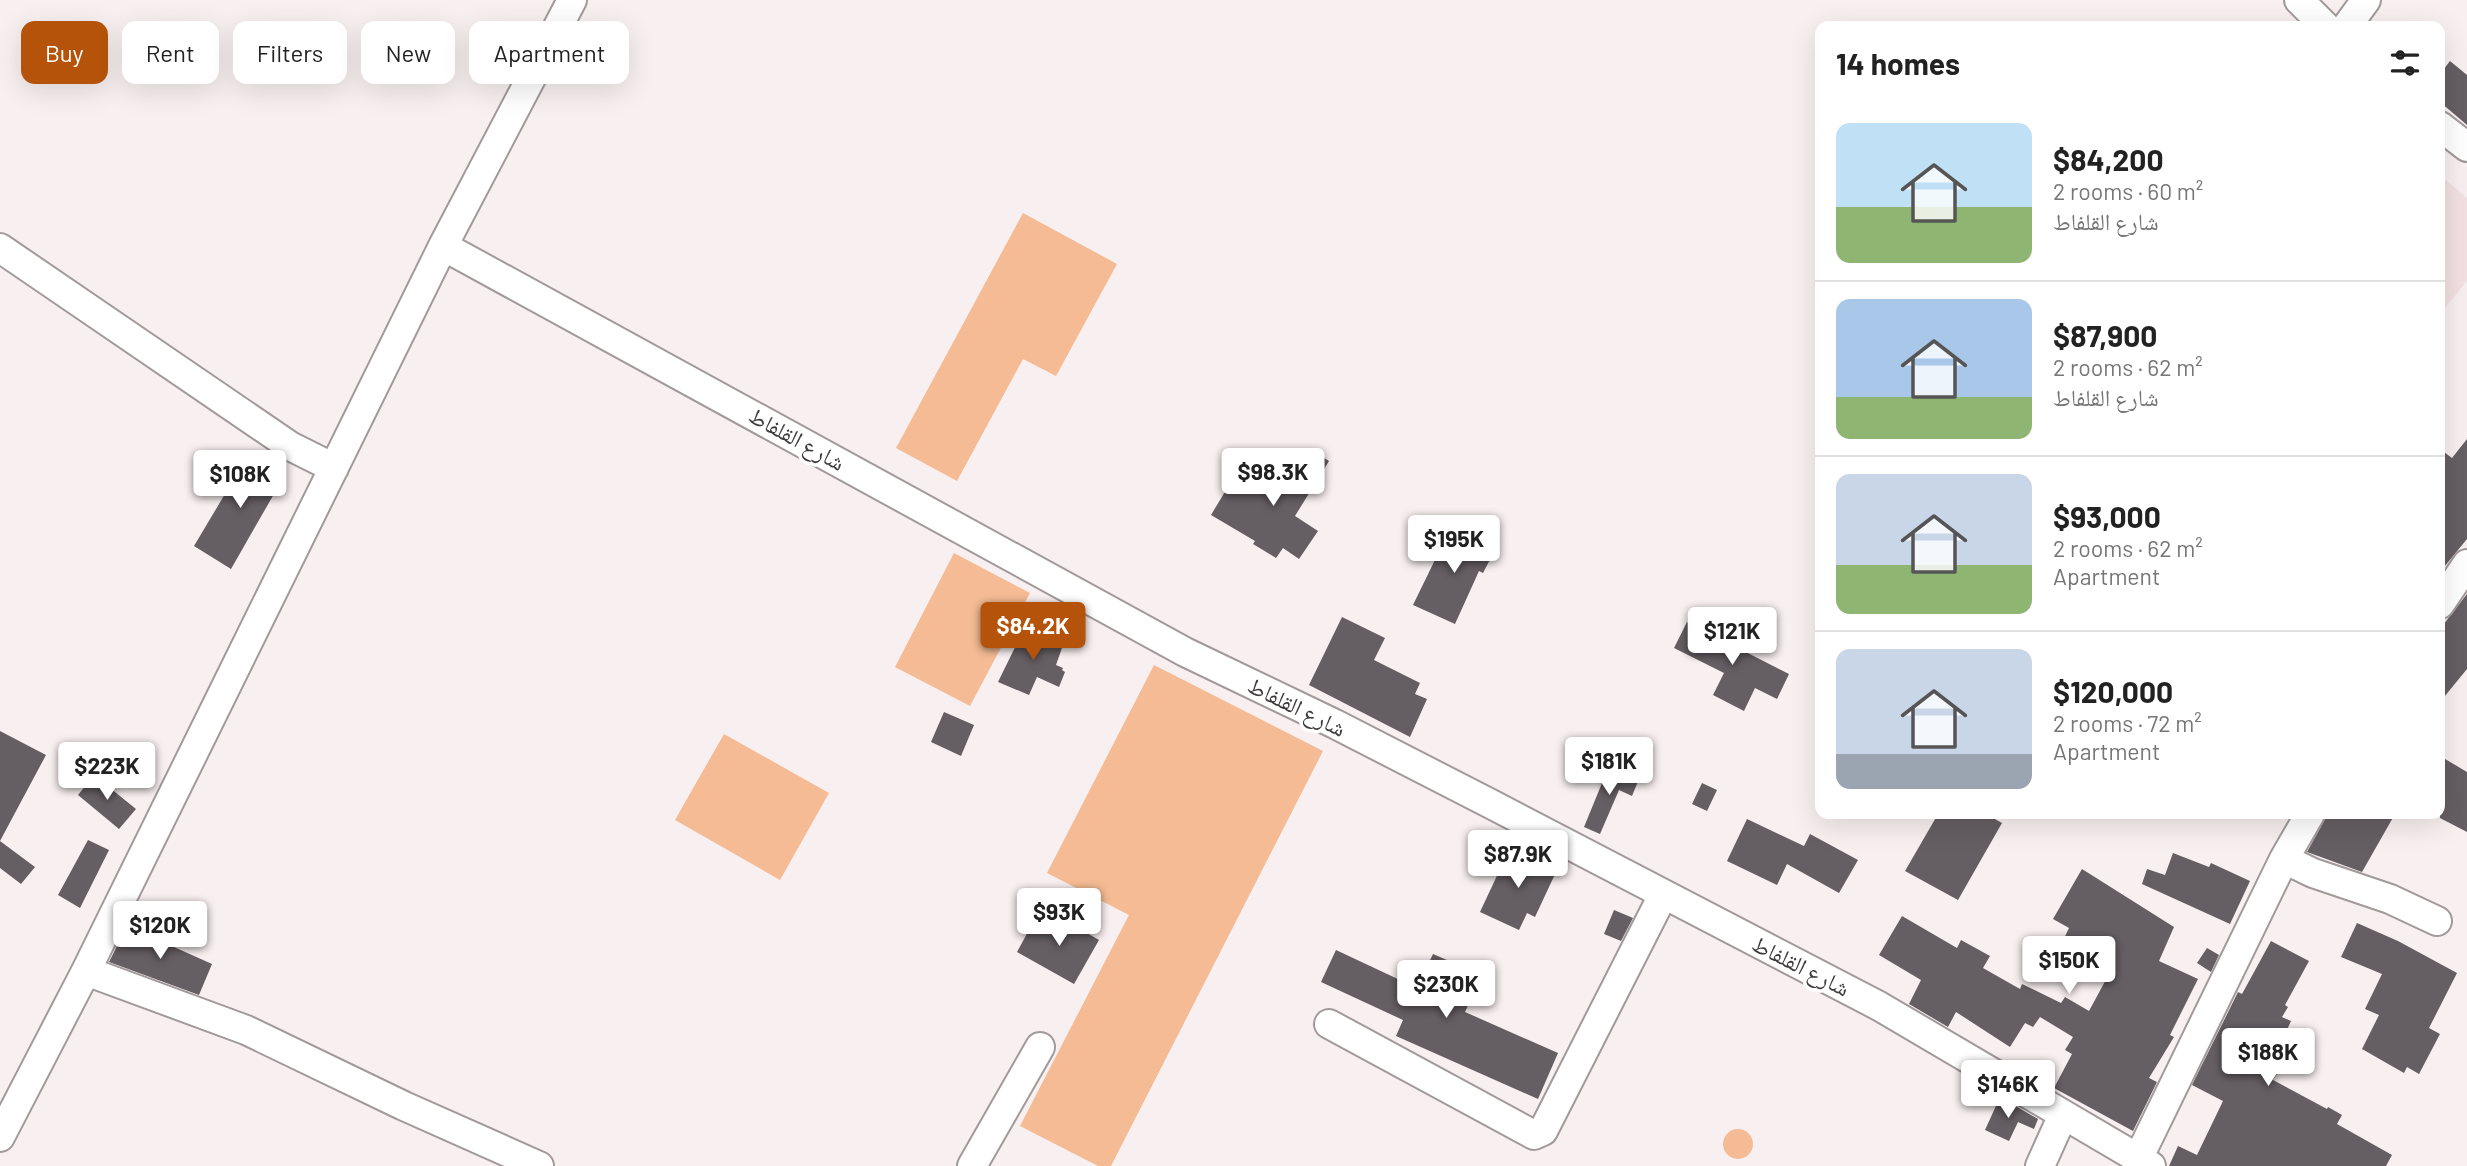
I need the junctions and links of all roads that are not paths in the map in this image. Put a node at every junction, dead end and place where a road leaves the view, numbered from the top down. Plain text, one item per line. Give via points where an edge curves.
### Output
1 (572, 0) edge
2 (2299, 0) edge
3 (2366, 0) edge
4 (2320, 21) edge
5 (2351, 21) edge
6 (2445, 130) edge
7 (2467, 147) edge
8 (443, 246) junction
9 (0, 248) edge
10 (334, 468) junction
11 (2467, 564) edge
12 (2445, 597) edge
13 (2307, 819) edge
14 (2284, 859) junction
15 (1664, 895) junction
16 (2437, 921) dead end
17 (86, 971) junction
18 (1329, 1024) dead end
19 (1040, 1047) dead end
20 (2063, 1115) junction
21 (0, 1137) edge
22 (2145, 1163) edge
23 (539, 1166) edge
24 (972, 1166) edge
25 (2040, 1166) edge

1 - 8 street
2 - 4 street
3 - 5 street
6 - 7 street
8 - 10 street
8 - 15 street, شارع القلفاط via 1185,652 1335,724
9 - 10 street via 290,446
10 - 17 street
11 - 12 street
13 - 14 street
14 - 16 street
14 - 22 street
15 - 18 street via 1543,1131 1534,1135
15 - 20 street, شارع القلفاط via 1879,1006
17 - 21 street
17 - 23 street via 246,1030
19 - 24 street
20 - 22 street, شارع القلفاط
20 - 25 street

